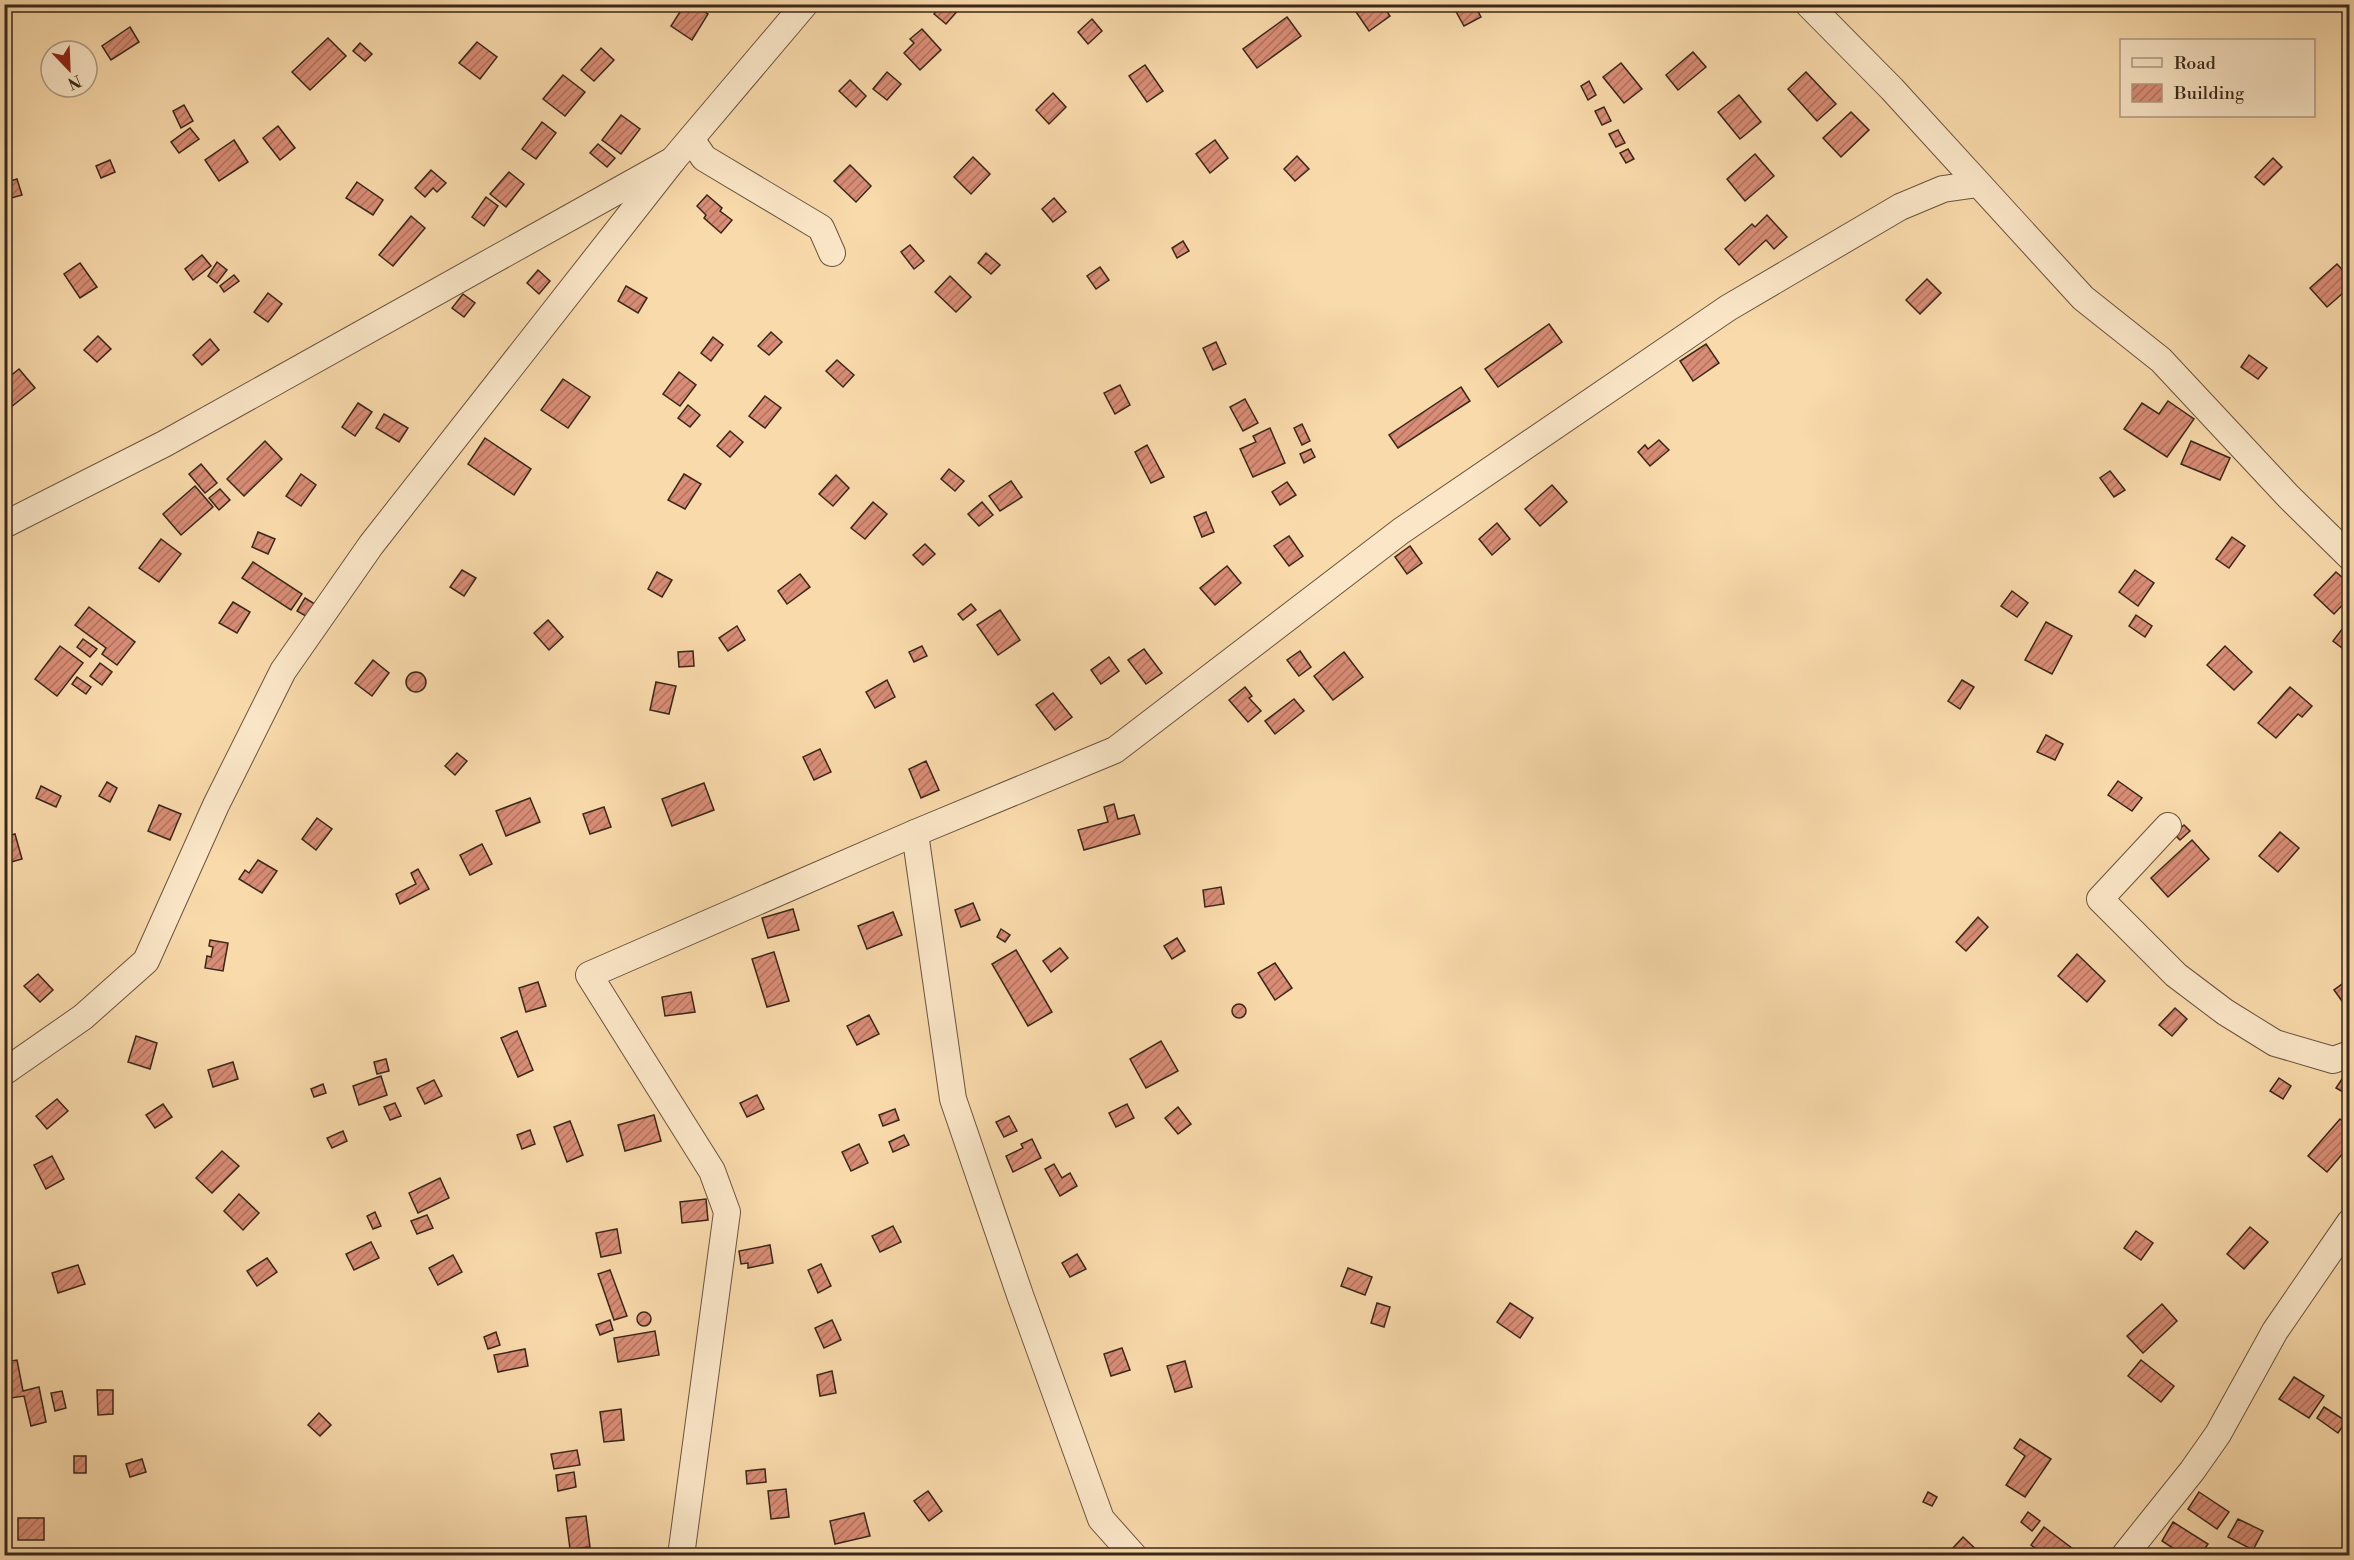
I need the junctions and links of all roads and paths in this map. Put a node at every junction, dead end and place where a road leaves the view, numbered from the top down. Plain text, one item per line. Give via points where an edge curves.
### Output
1 (804, 4) edge
2 (1808, 4) edge
3 (691, 139) junction
4 (673, 160) junction
5 (1978, 184) junction
6 (832, 253) dead end
7 (4, 525) edge
8 (2349, 557) edge
9 (2168, 826) dead end
10 (915, 833) junction
11 (2349, 1054) edge
12 (4, 1072) edge
13 (2349, 1222) edge
14 (681, 1556) edge
15 (1134, 1556) edge
16 (2124, 1556) edge

1 - 3 street
2 - 5 street
3 - 4 street
3 - 6 street via 704,158 821,228
4 - 7 street via 164,444
4 - 12 street via 371,544 283,671 216,805 146,961 83,1017
5 - 8 street via 2083,298 2161,360
5 - 10 street via 1943,189 1900,207 1728,308 1401,531 1115,750
9 - 11 street via 2100,899 2176,975 2225,1012 2275,1043 2333,1060
10 - 14 street via 589,975 712,1171 727,1212
10 - 15 street via 953,1099 1101,1519
13 - 16 street via 2275,1331 2218,1434

